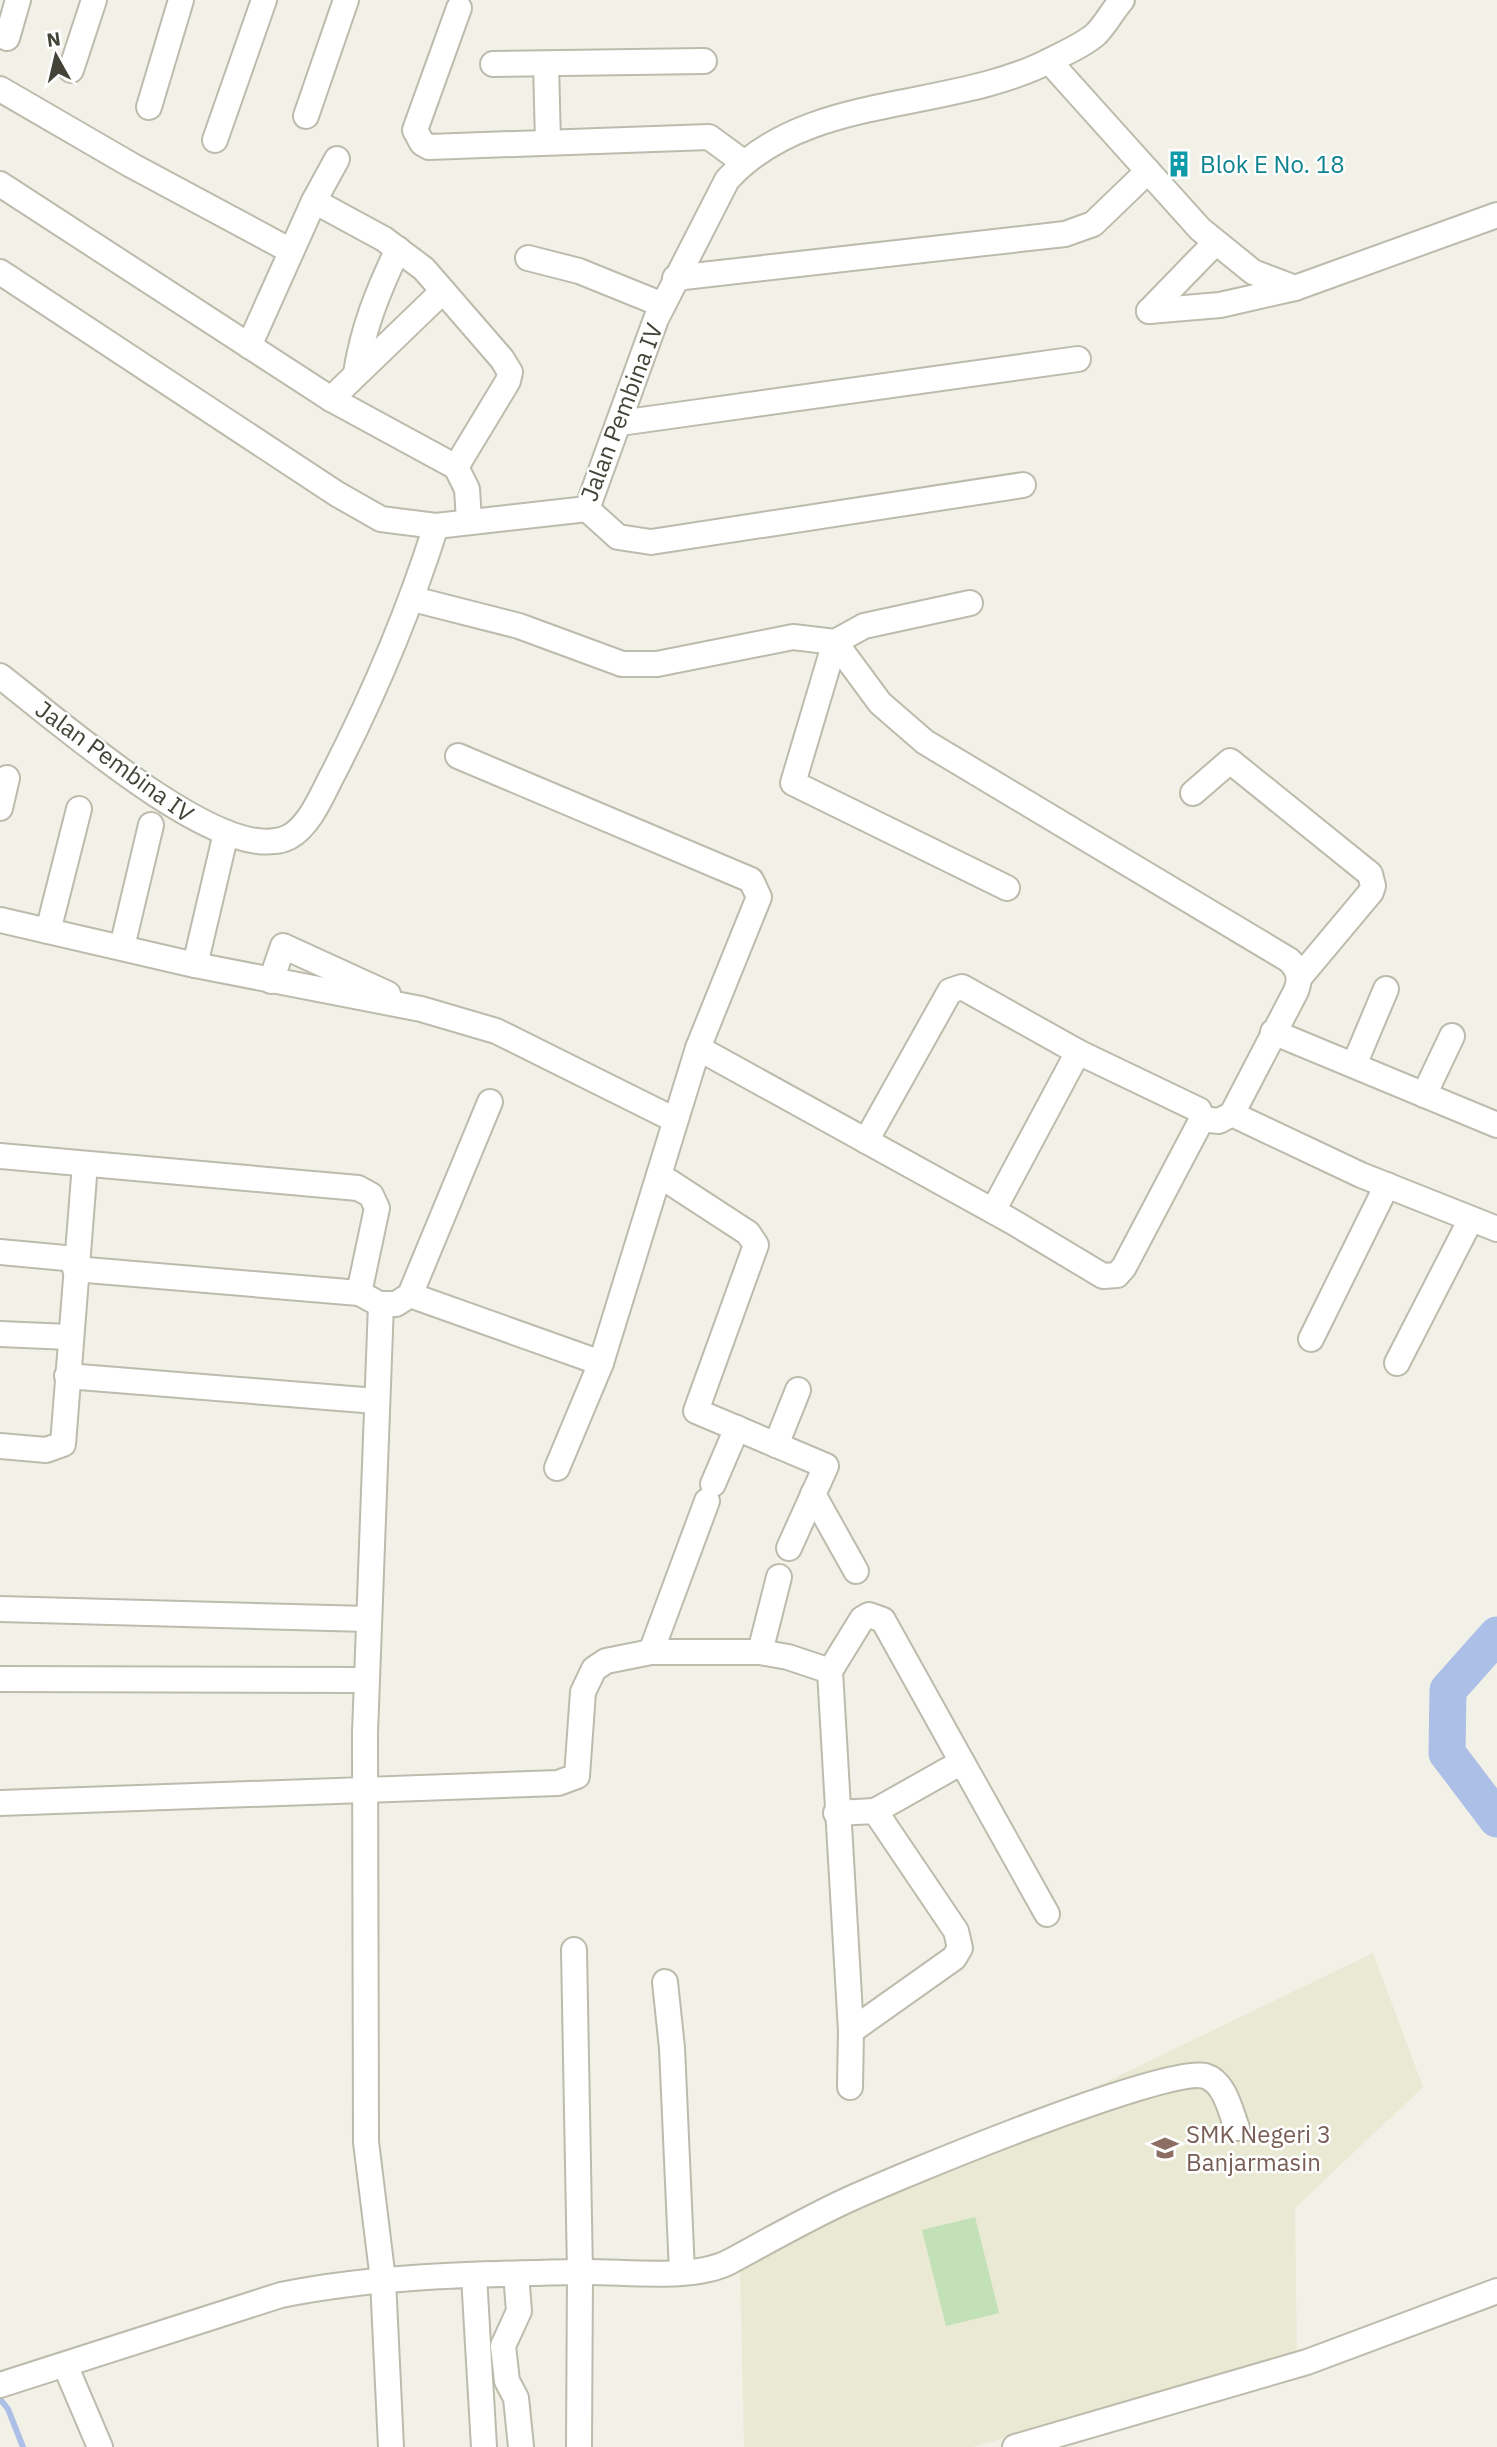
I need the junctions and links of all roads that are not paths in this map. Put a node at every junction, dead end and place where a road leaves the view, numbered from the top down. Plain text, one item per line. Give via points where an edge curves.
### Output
1 (18, 0) edge
2 (94, 0) edge
3 (181, 0) edge
4 (264, 0) edge
5 (342, 1) edge
6 (1110, 3) edge
7 (459, 8) dead end
8 (7, 38) dead end
9 (704, 61) dead end
10 (1049, 61) junction
11 (493, 64) dead end
12 (546, 64) junction
13 (71, 70) dead end
14 (0, 89) edge
15 (149, 107) dead end
16 (306, 116) dead end
17 (215, 140) dead end
18 (548, 142) junction
19 (337, 159) dead end
20 (743, 162) junction
21 (1148, 171) junction
22 (0, 184) edge
23 (314, 201) junction
24 (1497, 215) edge
25 (1215, 243) junction
26 (398, 249) junction
27 (291, 251) junction
28 (528, 258) dead end
29 (0, 272) edge
30 (675, 278) junction
31 (1295, 288) junction
32 (443, 291) junction
33 (663, 305) junction
34 (248, 346) junction
35 (1078, 359) dead end
36 (356, 373) junction
37 (331, 399) junction
38 (620, 423) junction
39 (456, 467) junction
40 (1023, 485) dead end
41 (587, 509) junction
42 (469, 520) junction
43 (436, 526) junction
44 (413, 599) junction
45 (971, 603) dead end
46 (835, 642) junction
47 (0, 676) edge
48 (457, 756) dead end
49 (7, 778) dead end
50 (1193, 793) dead end
51 (0, 808) edge
52 (79, 809) dead end
53 (151, 825) dead end
54 (226, 833) junction
55 (1007, 888) dead end
56 (0, 920) edge
57 (48, 931) junction
58 (122, 947) junction
59 (195, 965) junction
60 (1299, 978) junction
61 (271, 981) junction
62 (1386, 989) dead end
63 (421, 1009) junction
64 (1273, 1032) junction
65 (1452, 1036) dead end
66 (698, 1048) junction
67 (1078, 1052) junction
68 (1354, 1065) junction
69 (1424, 1095) junction
70 (490, 1102) dead end
71 (1232, 1114) junction
72 (1202, 1119) junction
73 (675, 1120) junction
74 (1497, 1125) edge
75 (866, 1141) junction
76 (0, 1156) edge
77 (85, 1164) junction
78 (659, 1175) junction
79 (1387, 1185) junction
80 (993, 1211) junction
81 (1471, 1219) junction
82 (1497, 1229) edge
83 (0, 1252) edge
84 (75, 1264) junction
85 (410, 1295) junction
86 (370, 1299) junction
87 (0, 1334) edge
88 (69, 1337) junction
89 (1311, 1339) dead end
90 (601, 1363) junction
91 (1397, 1363) dead end
92 (67, 1376) junction
93 (798, 1390) dead end
94 (376, 1401) junction
95 (737, 1428) junction
96 (0, 1446) edge
97 (776, 1446) junction
98 (557, 1468) dead end
99 (813, 1494) junction
100 (789, 1548) dead end
101 (856, 1571) dead end
102 (779, 1577) dead end
103 (0, 1609) edge
104 (368, 1619) junction
105 (651, 1652) junction
106 (760, 1652) junction
107 (830, 1671) junction
108 (0, 1679) edge
109 (366, 1680) junction
110 (962, 1762) junction
111 (365, 1787) junction
112 (0, 1803) edge
113 (875, 1811) junction
114 (836, 1813) junction
115 (1047, 1914) dead end
116 (574, 1950) dead end
117 (665, 1982) dead end
118 (850, 2031) junction
119 (850, 2087) dead end
120 (1237, 2128) dead end
121 (580, 2272) junction
122 (682, 2272) junction
123 (516, 2274) junction
124 (474, 2276) junction
125 (383, 2280) junction
126 (1497, 2291) edge
127 (65, 2365) junction
128 (0, 2385) edge
129 (100, 2447) edge
130 (391, 2447) edge
131 (484, 2447) edge
132 (521, 2447) edge
133 (579, 2447) edge
134 (1015, 2447) edge

1 - 8 street
2 - 13 street
3 - 15 street
4 - 17 street
5 - 16 street
6 - 10 street, Jalan Pembina IV via 1097,33
7 - 18 street via 415,134 429,147
9 - 12 street
10 - 20 street, Jalan Pembina IV via 1017,76 807,125 773,140
10 - 21 street
11 - 12 street
12 - 18 street
14 - 27 street
18 - 20 street via 709,137
19 - 23 street
20 - 30 street, Jalan Pembina IV via 727,180
21 - 25 street
21 - 30 street via 1093,224 1074,231
22 - 34 street
23 - 26 street
23 - 27 street
24 - 31 street
25 - 31 street via 1253,272
25 - 31 street via 1149,311 1220,305
26 - 32 street
26 - 36 street via 374,299
27 - 34 street
28 - 33 street via 579,271
29 - 43 street via 357,507 381,519
30 - 33 street, Jalan Pembina IV
32 - 36 street
32 - 39 street via 509,373 503,393
33 - 38 street, Jalan Pembina IV
34 - 37 street
35 - 38 street
36 - 37 street
37 - 39 street
38 - 41 street, Jalan Pembina IV
39 - 42 street via 467,489
40 - 41 street via 651,542 618,537
41 - 42 street, Jalan Pembina IV
42 - 43 street, Jalan Pembina IV
43 - 44 street, Jalan Pembina IV
44 - 46 street via 519,626 622,664 657,664 793,637
44 - 54 street, Jalan Pembina IV via 362,719 302,825 289,837 271,842
45 - 46 street via 864,626
46 - 55 street via 793,783
46 - 60 street via 880,703 925,741 1289,960
47 - 54 street, Jalan Pembina IV via 150,790 201,824
48 - 66 street via 751,880 757,888 758,904
49 - 51 street
50 - 60 street via 1230,761 1370,874 1371,892
52 - 57 street
53 - 58 street
54 - 59 street
56 - 57 street
57 - 58 street
58 - 59 street
59 - 61 street
60 - 64 street
61 - 63 street
61 - 63 street via 283,946
62 - 68 street
63 - 73 street via 496,1031
64 - 68 street
64 - 71 street
65 - 69 street
66 - 73 street
66 - 75 street
67 - 72 street via 1199,1110
67 - 75 street via 968,988 956,987
67 - 80 street
68 - 69 street
69 - 74 street
70 - 85 street
71 - 72 street via 1219,1121
71 - 79 street
72 - 80 street via 1117,1275 1095,1272
73 - 78 street
75 - 80 street
76 - 77 street
77 - 84 street
77 - 86 street via 358,1188 377,1208
78 - 90 street
78 - 95 street via 748,1233 755,1245 696,1411
79 - 81 street
79 - 89 street
81 - 82 street
81 - 91 street
83 - 84 street
84 - 86 street
84 - 88 street
85 - 86 street via 396,1304
85 - 90 street
86 - 94 street
87 - 88 street
88 - 92 street
90 - 98 street
92 - 94 street
92 - 96 street via 62,1444 46,1450
93 - 97 street
94 - 104 street
95 - 97 street
95 - 105 street
97 - 99 street via 826,1466
99 - 100 street
99 - 101 street
102 - 106 street
103 - 104 street
104 - 109 street
105 - 106 street
105 - 111 street via 606,1661 588,1676 583,1692 580,1769 571,1780
106 - 107 street
107 - 110 street via 862,1619 869,1615 883,1620
107 - 114 street
108 - 109 street
109 - 111 street
110 - 113 street
110 - 115 street
111 - 112 street
111 - 125 street via 366,2142
113 - 114 street
113 - 118 street via 956,1931 960,1948 954,1958
114 - 118 street
116 - 121 street
117 - 122 street
118 - 119 street
120 - 122 street via 1219,2084 1202,2075 1181,2075 932,2164 841,2203 729,2261
121 - 122 street
121 - 123 street
121 - 133 street
123 - 124 street
123 - 132 street via 519,2311 503,2346 507,2381 516,2398
124 - 125 street
124 - 131 street
125 - 127 street via 281,2295
125 - 130 street
126 - 134 street via 1307,2362
127 - 128 street
127 - 129 street

